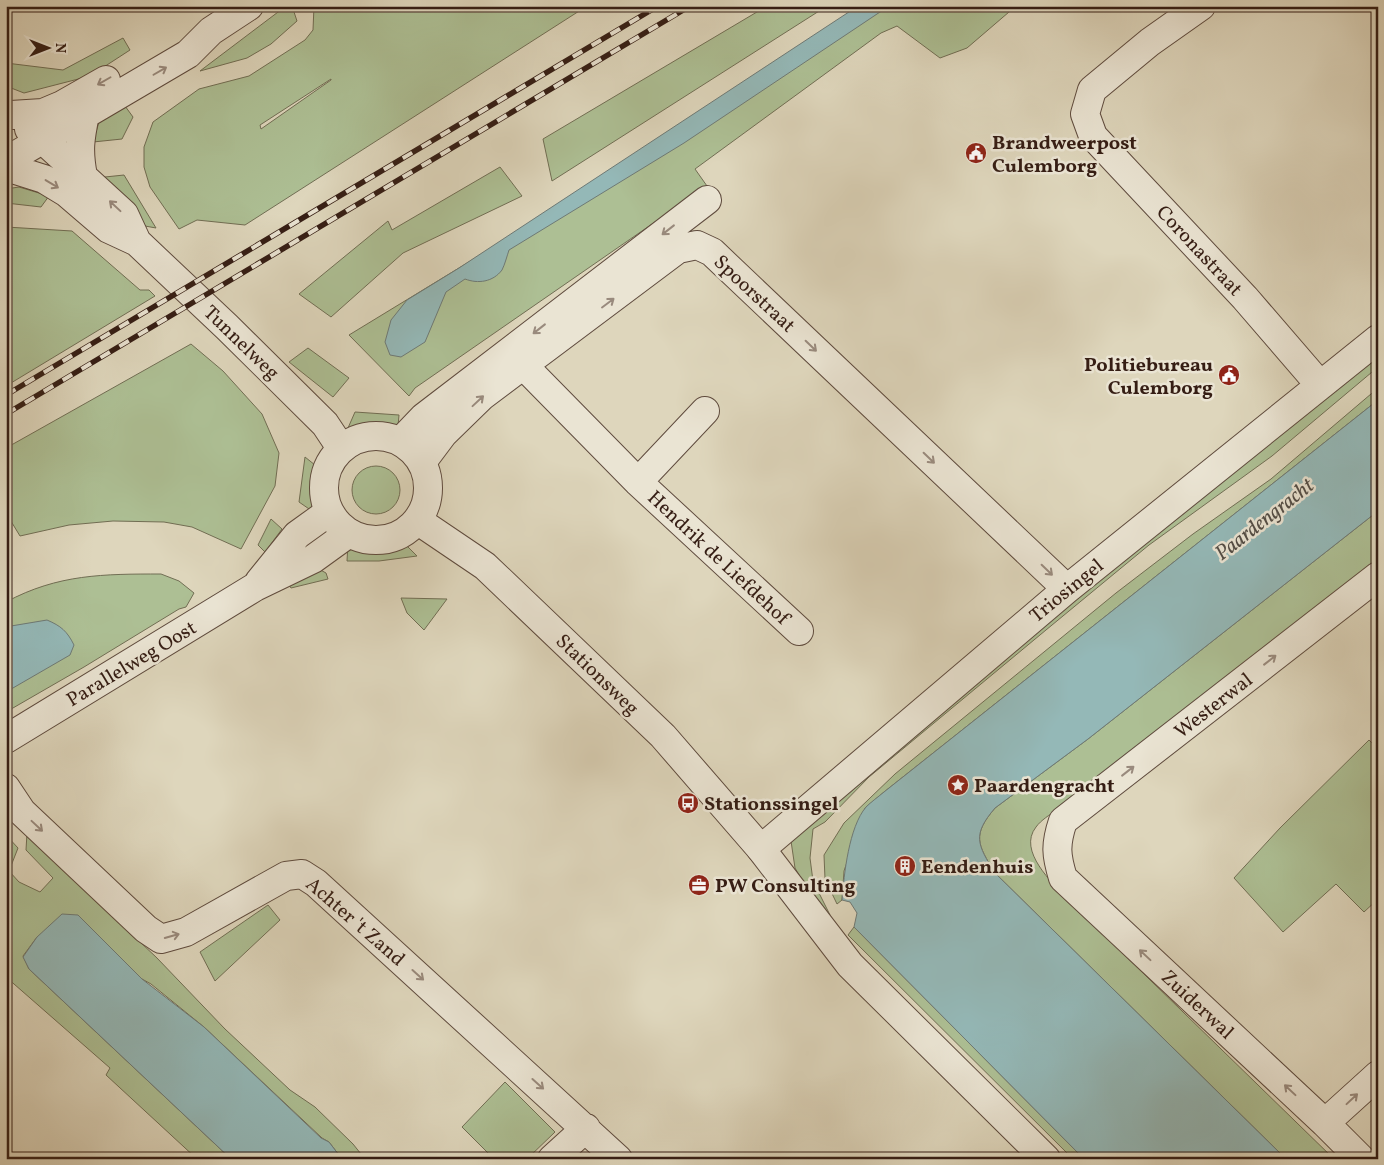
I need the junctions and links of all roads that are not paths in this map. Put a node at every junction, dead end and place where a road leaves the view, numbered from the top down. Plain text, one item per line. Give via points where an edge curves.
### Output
1 (249, 6) edge
2 (1201, 6) edge
3 (210, 31) junction
4 (8, 113) edge
5 (85, 114) junction
6 (42, 139) junction
7 (6, 147) edge
8 (6, 162) edge
9 (6, 167) edge
10 (83, 176) junction
11 (707, 200) dead end
12 (137, 242) junction
13 (1378, 339) edge
14 (524, 366) junction
15 (1320, 385) junction
16 (706, 411) dead end
17 (401, 441) junction
18 (341, 448) junction
19 (422, 462) junction
20 (638, 482) junction
21 (329, 512) junction
22 (417, 520) junction
23 (349, 533) junction
24 (1378, 576) edge
25 (255, 587) junction
26 (1067, 589) junction
27 (800, 631) dead end
28 (6, 739) edge
29 (6, 788) edge
30 (1057, 839) joint
31 (761, 848) junction
32 (1378, 1075) edge
33 (1325, 1123) junction
34 (586, 1128) junction
35 (552, 1159) edge
36 (618, 1159) edge
37 (1046, 1159) edge
38 (1361, 1159) edge

1 - 3 street
2 - 15 street, Coronastraat via 1150,42 1092,90 1085,114 1092,136 1245,298
3 -> 4 street via 183,36 43,113
5 -> 3 street via 188,54
4 - 6 street, Tunnelweg
4 - 7 street
5 - 6 street
5 - 10 street via 79,156
6 - 8 street
6 - 10 street, Tunnelweg
9 -> 12 street, Tunnelweg via 44,179 67,193 109,228
12 -> 10 street, Tunnelweg via 124,214
11 -> 17 street via 424,417
12 - 18 street, Tunnelweg via 325,424
13 - 15 street, Triosingel
19 -> 14 street, Spoorstraat via 443,434 482,396
14 - 20 street, Hendrik de Liefdehof
14 -> 26 street, Spoorstraat via 678,249 696,245 712,252
15 - 26 street, Triosingel
16 - 20 street, Hendrik de Liefdehof
17 - 18 street via 370,435
17 - 19 street
18 - 21 street via 330,461 324,478
19 - 22 street via 428,492
20 - 27 street, Hendrik de Liefdehof
21 - 23 street
21 - 25 street, Parallelweg Oost via 297,535
22 - 23 street via 393,537 378,540 363,539
22 - 31 street, Stationsweg via 485,566 663,736
23 - 25 street, Parallelweg Oost via 314,559
30 -> 24 street, Westerwal via 1063,821
25 - 28 street, Parallelweg Oost
26 - 31 street, Triosingel
29 -> 34 street, Achter 't Zand via 22,812 146,929 161,939 186,932 286,876 302,874 324,890
33 -> 30 street, Zuiderwal via 1063,878 1056,856
31 - 37 street via 850,965
33 -> 32 street
33 - 38 street, Zuiderwal
34 - 35 street
34 - 36 street, Achter 't Zand

